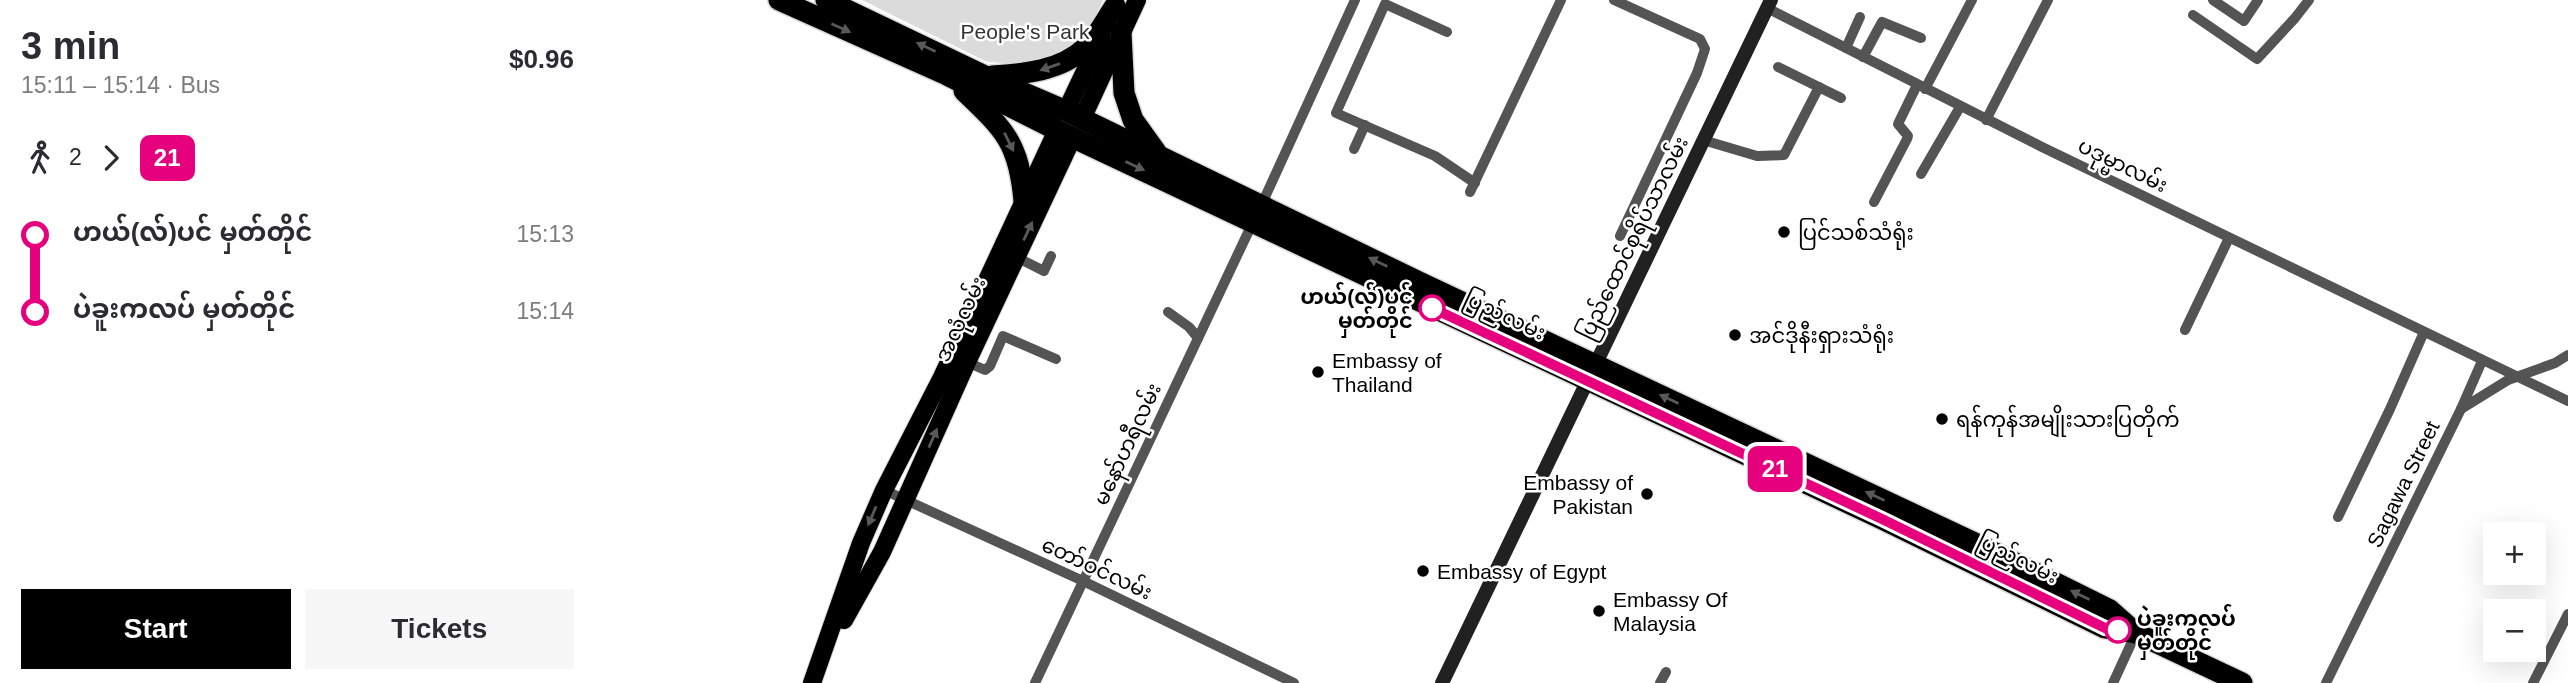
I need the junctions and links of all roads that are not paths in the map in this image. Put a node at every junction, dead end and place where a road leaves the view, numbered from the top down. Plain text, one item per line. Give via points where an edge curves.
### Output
1 (779, 0) edge
2 (826, 0) edge
3 (1137, 0) edge
4 (1355, 0) edge
5 (1561, 0) edge
6 (1614, 0) edge
7 (1972, 0) edge
8 (2048, 0) edge
9 (2213, 0) edge
10 (2259, 0) edge
11 (2309, 0) edge
12 (1386, 2) edge
13 (1117, 3) edge
14 (1769, 4) edge
15 (2193, 15) dead end
16 (1860, 17) dead end
17 (1447, 32) dead end
18 (1121, 33) junction
19 (1921, 38) dead end
20 (1846, 48) junction
21 (1863, 57) junction
22 (1778, 67) dead end
23 (947, 75) junction
24 (987, 76) junction
25 (1819, 87) junction
26 (1921, 87) junction
27 (1841, 98) dead end
28 (1960, 107) junction
29 (1986, 120) junction
30 (1069, 124) junction
31 (1365, 125) junction
32 (1703, 140) junction
33 (1354, 149) dead end
34 (1160, 156) junction
35 (1921, 174) dead end
36 (1024, 201) junction
37 (1874, 202) dead end
38 (1257, 214) junction
39 (1620, 236) dead end
40 (2229, 238) junction
41 (1051, 256) dead end
42 (1016, 257) junction
43 (1168, 312) dead end
44 (2185, 330) dead end
45 (2424, 332) junction
46 (1198, 338) junction
47 (2568, 355) edge
48 (1056, 359) dead end
49 (2481, 361) junction
50 (967, 362) junction
51 (1591, 372) junction
52 (2515, 377) junction
53 (2568, 401) edge
54 (2461, 409) junction
55 (884, 490) junction
56 (905, 500) junction
57 (2338, 517) dead end
58 (1083, 581) junction
59 (2568, 614) edge
60 (2136, 633) junction
61 (823, 656) junction
62 (812, 683) edge
63 (1035, 683) edge
64 (1294, 683) edge
65 (1442, 683) edge
66 (2112, 683) edge
67 (2242, 683) edge
68 (2326, 683) edge
69 (2533, 683) edge

1 -> 23 highway, ပြည်လမ်း
24 -> 2 highway, ပြည်လမ်း
3 - 18 main road, အလုံလမ်း
4 - 38 street, မနော်ဟရီလမ်း
5 - 31 street via 1473,187 1435,156
6 - 39 street via 1700,39 1705,50
7 - 26 street
8 - 29 street
9 - 10 street via 2244,21
11 - 15 street via 2257,59
12 - 17 street
12 - 31 street via 1336,113
13 -> 24 highway via 1087,47 1071,59 1028,74
13 - 30 main road, အလုံလမ်း
14 - 20 street, ပဒုမ္မာလမ်း
14 - 32 street, ပြည်ထောင်စုရိပ်သာလမ်း
16 - 20 street
18 - 30 main road, အလုံလမ်း
18 - 34 highway via 1124,93 1133,120
19 - 21 street via 1882,22
20 - 21 street, ပဒုမ္မာလမ်း
21 - 26 street, ပဒုမ္မာလမ်း
22 - 25 street
23 - 30 highway, ပြည်လမ်း
23 -> 36 highway via 999,124 1009,140 1021,170
24 - 30 highway, ပြည်လမ်း
25 - 27 street
25 - 32 street via 1784,155 1757,156
26 - 28 street, ပဒုမ္မာလမ်း
26 - 37 street via 1898,124 1908,136
28 - 29 street, ပဒုမ္မာလမ်း
28 - 35 street
29 - 40 street, ပဒုမ္မာလမ်း
30 - 34 highway, ပြည်လမ်း
30 - 36 main road, အလုံလမ်း
30 -> 38 highway, ပြည်လမ်း
42 -> 30 main road, အလုံလမ်း
31 - 33 street
32 - 51 street, ပြည်ထောင်စုရိပ်သာလမ်း
34 - 38 highway, ပြည်လမ်း
36 - 55 main road, အလုံလမ်း
38 - 46 street, မနော်ဟရီလမ်း
38 - 51 highway, ပြည်လမ်း
40 - 44 street
40 - 45 street, ပဒုမ္မာလမ်း
41 - 42 street via 1044,271
42 - 50 main road, အလုံလမ်း
43 - 46 street
45 - 49 street, ပဒုမ္မာလမ်း
45 - 57 street
46 - 58 street, မနော်ဟရီလမ်း
47 - 52 street, Sagawa Street
48 - 50 street via 1003,336 985,370
49 - 52 street, ပဒုမ္မာလမ်း
49 - 54 street
56 -> 50 main road, အလုံလမ်း
51 - 60 highway, ပြည်လမ်း via 2105,628
51 - 65 street, ပြည်ထောင်စုရိပ်သာလမ်း
52 - 53 street, ပဒုမ္မာလမ်း
52 - 54 street, Sagawa Street
54 - 68 street, Sagawa Street
55 - 56 street, တော်ဝင်လမ်း
55 -> 61 main road, အလုံလမ်း
56 - 58 street, တော်ဝင်လမ်း
56 - 61 main road, အလုံလမ်း via 882,552
58 - 63 street, မနော်ဟရီလမ်း
58 - 64 street, တော်ဝင်လမ်း
59 - 69 street
60 - 66 street
60 - 67 highway, ပြည်လမ်း
61 - 62 main road, အလုံလမ်း

